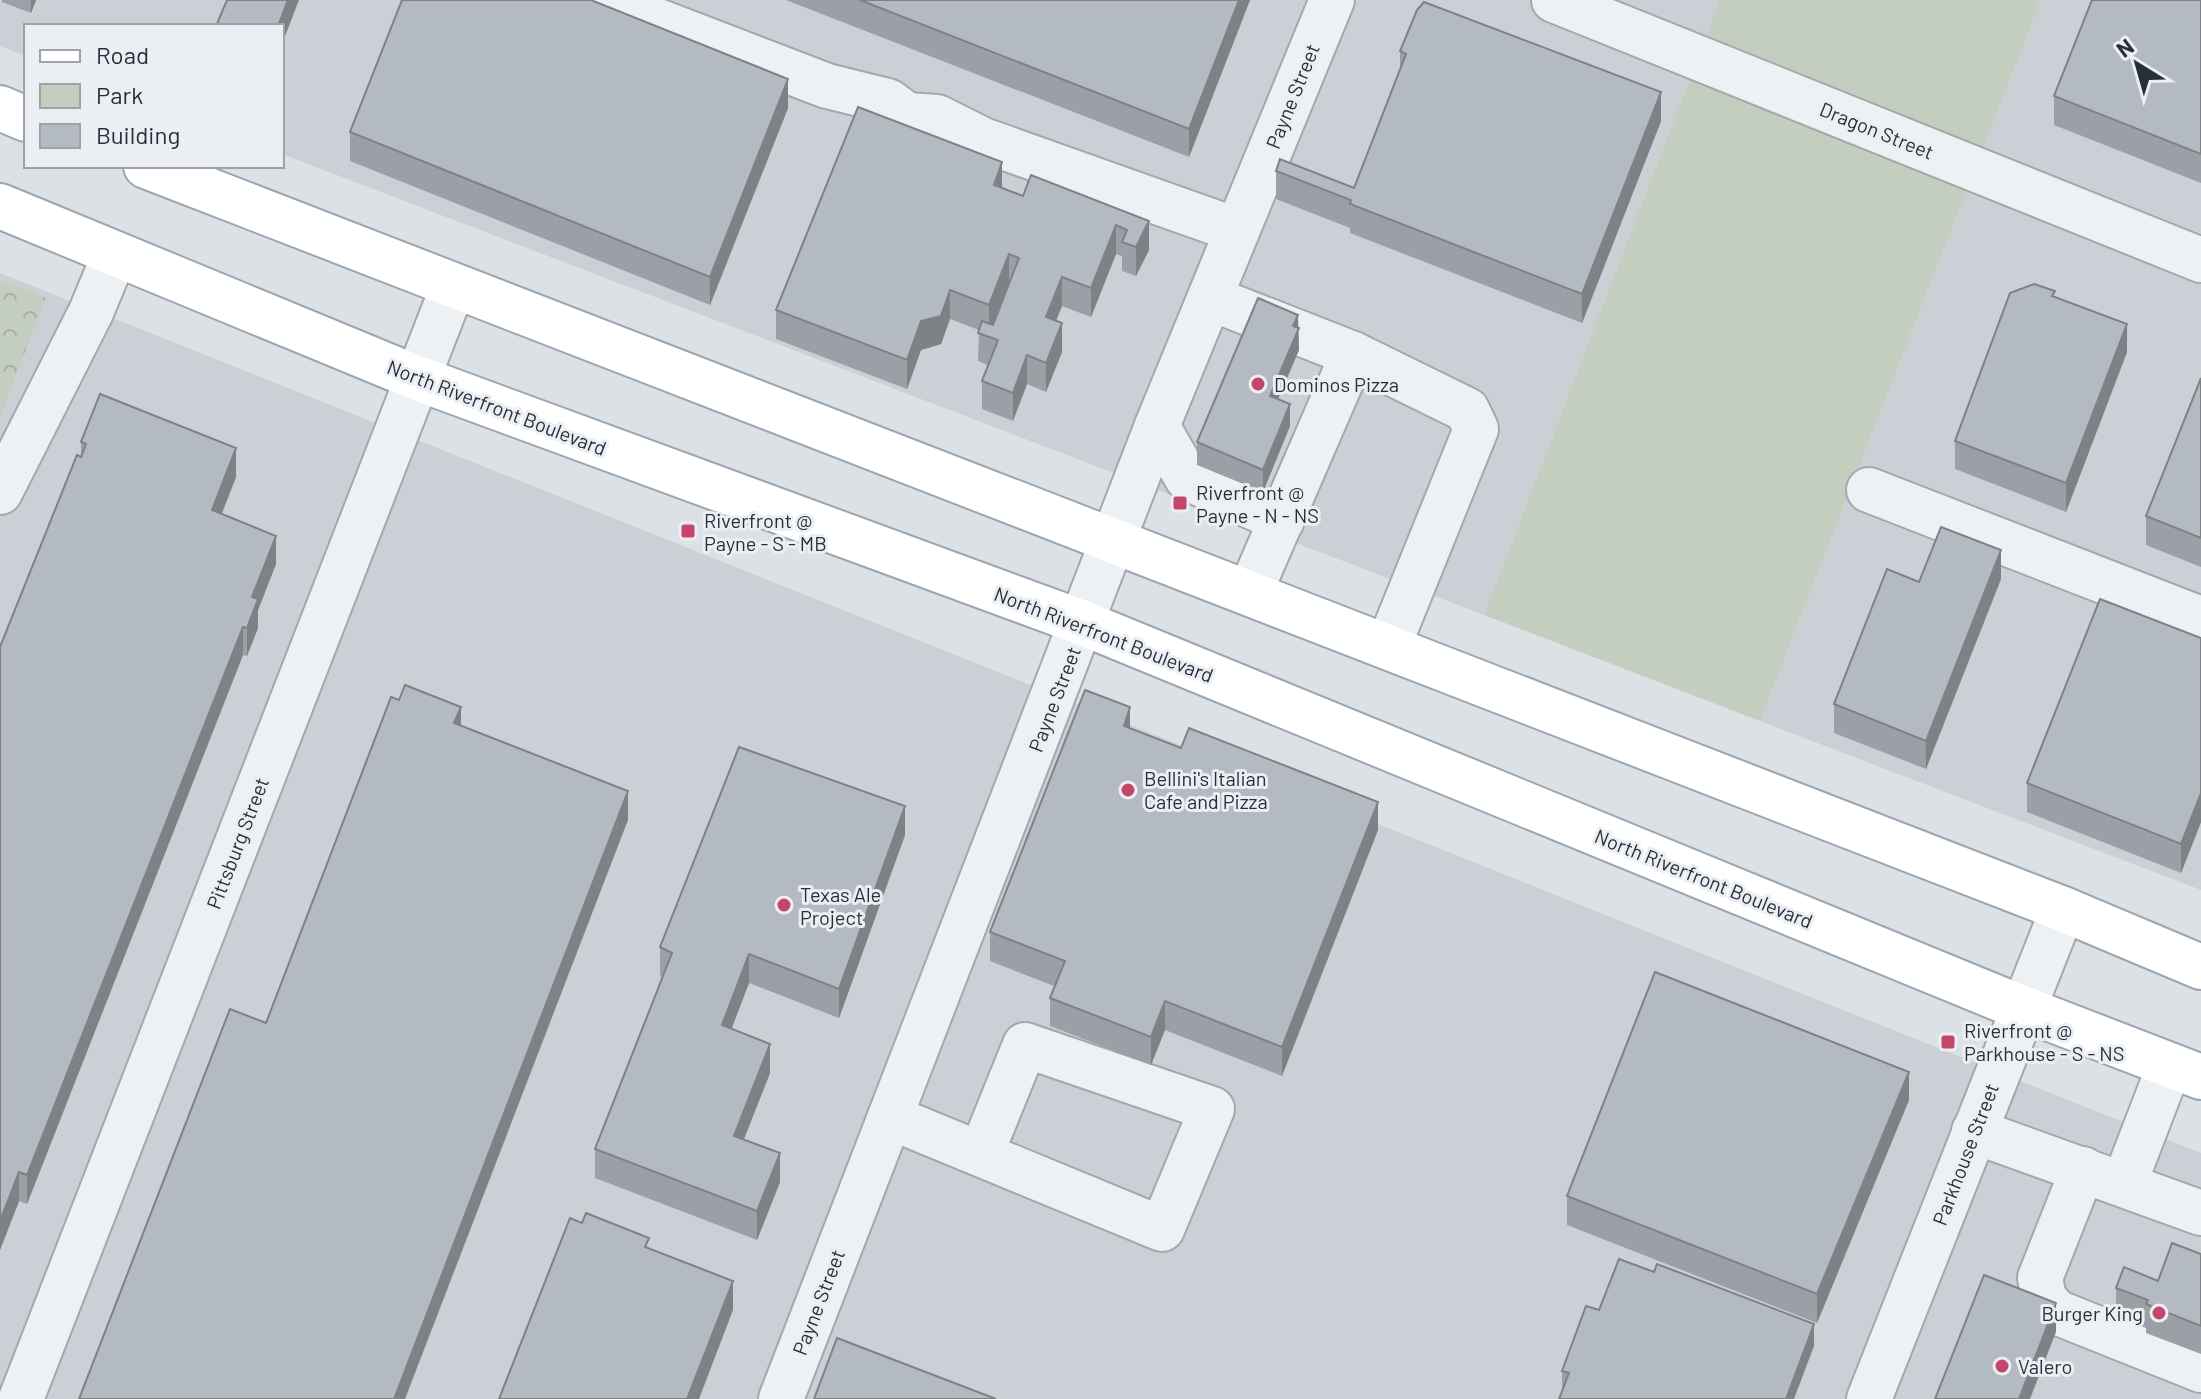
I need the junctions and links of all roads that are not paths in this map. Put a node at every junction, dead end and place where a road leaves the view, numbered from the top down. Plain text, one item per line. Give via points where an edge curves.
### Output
1 (603, 0) edge
2 (1332, 0) edge
3 (1554, 0) edge
4 (0, 108) edge
5 (24, 118) edge
6 (151, 168) edge
7 (0, 206) edge
8 (1236, 230) junction
9 (115, 254) junction
10 (2201, 260) edge
11 (453, 287) junction
12 (1210, 298) junction
13 (1353, 354) junction
14 (417, 378) junction
15 (1157, 426) junction
16 (1869, 490) dead end
17 (0, 492) edge
18 (1282, 520) junction
19 (1116, 539) junction
20 (1250, 592) junction
21 (2201, 619) edge
22 (1083, 623) junction
23 (1388, 647) junction
24 (2063, 909) junction
25 (2201, 967) edge
26 (2022, 1008) junction
27 (2185, 1072) edge
28 (890, 1117) junction
29 (1974, 1131) junction
30 (981, 1154) junction
31 (2083, 1169) junction
32 (2124, 1184) junction
33 (2201, 1213) edge
34 (2201, 1370) edge
35 (21, 1399) edge
36 (781, 1399) edge
37 (1869, 1399) edge

1 - 8 street via 827,86 888,101 907,115 937,117 983,140
2 - 8 street, Payne Street
3 - 10 street, Dragon Street
4 - 5 main road
6 - 11 main road
7 - 9 main road, North Riverfront Boulevard
8 - 12 street, Payne Street
9 - 14 main road, North Riverfront Boulevard
9 - 17 street
11 - 14 street, Pittsburg Street
11 - 19 main road
12 - 13 street
12 - 15 street, Payne Street
13 - 18 street
13 - 23 street via 1467,410 1476,429
14 - 22 main road, North Riverfront Boulevard
14 - 35 street, Pittsburg Street
15 - 18 street via 1187,478
15 - 19 street, Payne Street
16 - 21 street
18 - 20 street
19 - 20 main road
19 - 22 street, Payne Street
20 - 23 main road
22 - 26 main road, North Riverfront Boulevard
22 - 28 street, Payne Street
23 - 24 main road
24 - 25 main road
24 - 26 street, Parkhouse Street
26 - 27 main road, North Riverfront Boulevard
26 - 29 street, Parkhouse Street
27 - 32 street
28 - 30 street
28 - 36 street, Payne Street
29 - 31 street
29 - 37 street, Parkhouse Street
30 - 30 street via 1162,1229 1212,1109 1025,1045
31 - 32 street
31 - 34 street via 2040,1278 2044,1298 2056,1312
32 - 33 street

